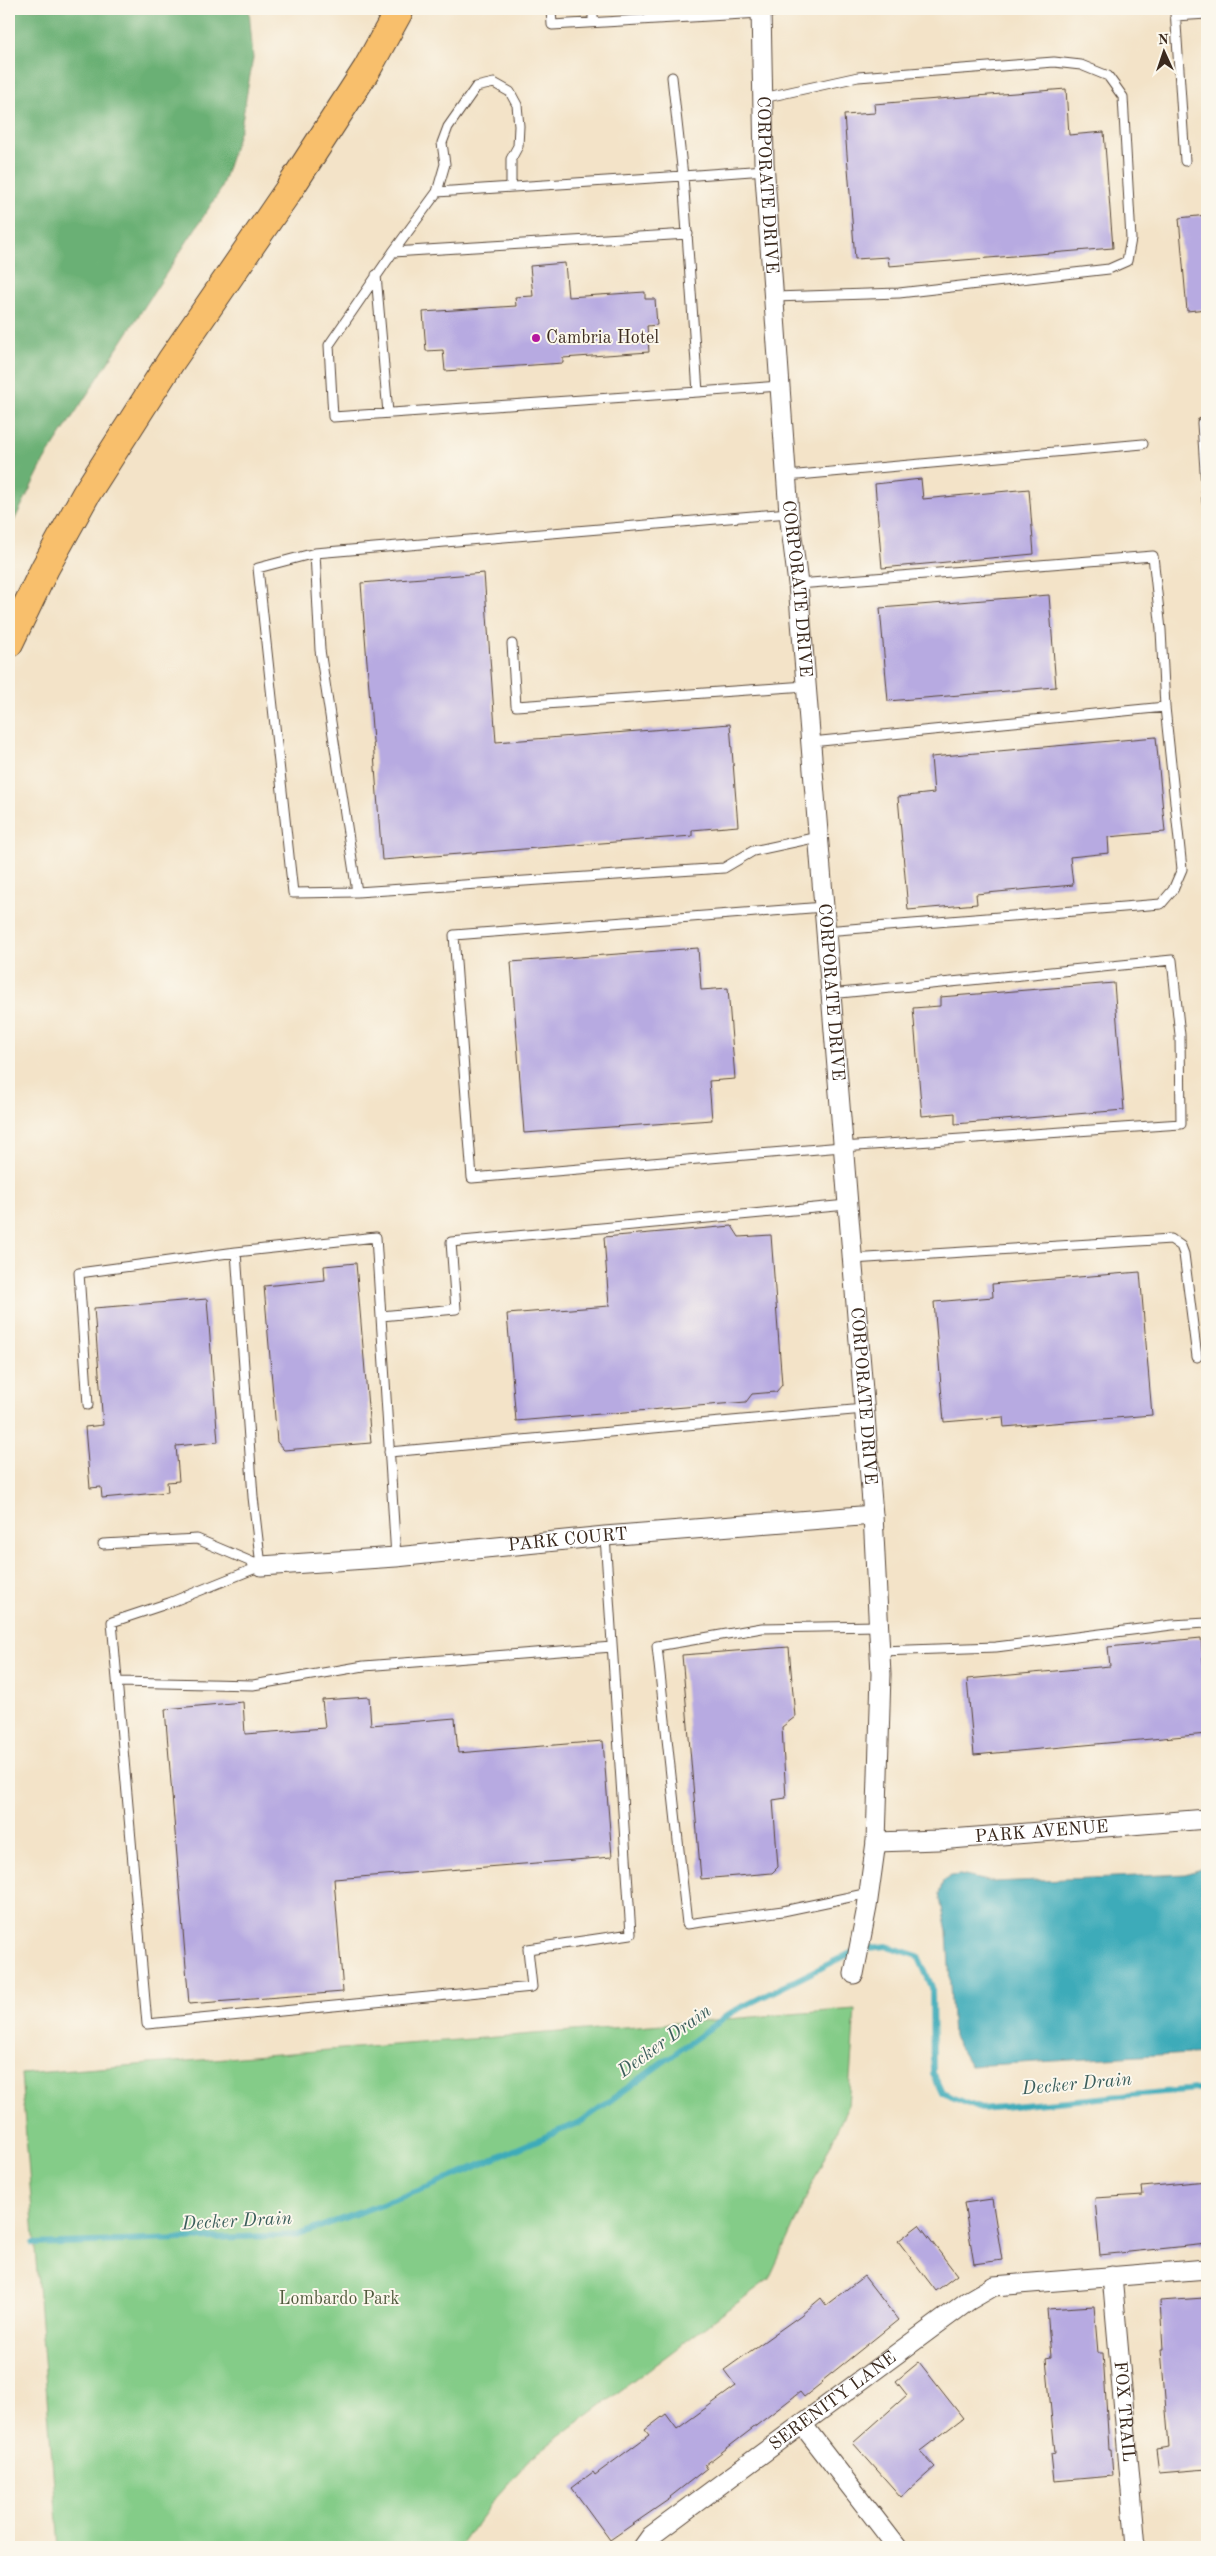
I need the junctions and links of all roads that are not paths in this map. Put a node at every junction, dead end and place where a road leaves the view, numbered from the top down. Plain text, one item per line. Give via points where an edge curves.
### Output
1 (400, 9) edge
2 (551, 9) edge
3 (593, 9) edge
4 (799, 9) edge
5 (761, 11) edge
6 (1175, 12) edge
7 (1207, 14) edge
8 (593, 22) junction
9 (672, 77) dead end
10 (763, 98) junction
11 (1185, 161) dead end
12 (765, 170) junction
13 (683, 176) junction
14 (511, 187) junction
15 (437, 192) junction
16 (688, 234) junction
17 (393, 252) junction
18 (376, 275) junction
19 (774, 297) junction
20 (779, 386) junction
21 (698, 392) junction
22 (388, 413) junction
23 (1207, 422) edge
24 (1143, 444) dead end
25 (787, 476) junction
26 (1207, 502) edge
27 (789, 513) junction
28 (315, 553) junction
29 (798, 584) junction
30 (9, 643) edge
31 (512, 644) dead end
32 (806, 686) junction
33 (1165, 707) junction
34 (811, 742) junction
35 (818, 837) junction
36 (357, 892) junction
37 (824, 907) junction
38 (825, 931) junction
39 (830, 994) junction
40 (842, 1147) junction
41 (847, 1205) junction
42 (236, 1252) junction
43 (851, 1259) junction
44 (381, 1316) junction
45 (1198, 1357) dead end
46 (88, 1404) dead end
47 (864, 1409) junction
48 (389, 1452) junction
49 (873, 1515) junction
50 (605, 1536) junction
51 (103, 1544) dead end
52 (396, 1557) junction
53 (261, 1566) junction
54 (1207, 1623) edge
55 (879, 1626) junction
56 (612, 1647) junction
57 (880, 1651) junction
58 (118, 1682) junction
59 (1207, 1819) edge
60 (876, 1842) junction
61 (869, 1894) junction
62 (854, 1974) dead end
63 (1207, 2269) edge
64 (1112, 2276) junction
65 (802, 2424) junction
66 (643, 2547) edge
67 (897, 2547) edge
68 (1136, 2547) edge

1 - 30 highway via 362,78 86,494
2 - 8 lane via 552,24
3 - 8 lane
4 - 5 lane
5 - 8 lane
5 - 10 street, CORPORATE DRIVE
6 - 7 lane
6 - 11 lane
9 - 13 lane
10 - 12 street, CORPORATE DRIVE
10 - 19 lane via 858,77 1054,62 1081,65 1108,76 1123,97 1131,239 1127,260 1109,269 899,293
12 - 13 lane
12 - 19 street, CORPORATE DRIVE
13 - 14 lane
13 - 16 lane
14 - 15 lane
14 - 15 lane via 511,159 518,146 517,105 510,92 494,83 476,87 448,126 442,143 445,164
15 - 17 lane
16 - 17 lane
16 - 21 lane
17 - 18 lane
18 - 22 lane
18 - 22 lane via 329,345 333,417
19 - 20 street, CORPORATE DRIVE
20 - 21 lane
20 - 25 street, CORPORATE DRIVE
21 - 22 lane
23 - 26 lane via 1202,423
24 - 25 lane
25 - 27 street, CORPORATE DRIVE
27 - 28 lane
27 - 29 street, CORPORATE DRIVE
28 - 36 lane via 320,650
28 - 36 lane via 258,568 293,893
29 - 32 street, CORPORATE DRIVE
29 - 33 lane via 1153,556
31 - 32 lane via 516,706
32 - 34 street, CORPORATE DRIVE
33 - 34 lane
33 - 38 lane via 1182,870 1173,890 1161,904
34 - 35 street, CORPORATE DRIVE
35 - 36 lane via 753,851 724,868
35 - 37 street, CORPORATE DRIVE
37 - 38 street, CORPORATE DRIVE
37 - 40 lane via 454,935 460,1026 472,1178
38 - 39 street, CORPORATE DRIVE
39 - 40 street, CORPORATE DRIVE
39 - 40 lane via 1172,960 1180,1035 1181,1124
40 - 41 street, CORPORATE DRIVE
41 - 43 street, CORPORATE DRIVE
41 - 44 lane via 450,1242 456,1310
42 - 44 lane via 376,1237
42 - 46 lane via 79,1273
42 - 53 lane
43 - 45 lane via 1171,1239 1181,1246 1184,1254
43 - 47 street, CORPORATE DRIVE
44 - 48 lane
47 - 48 lane
47 - 49 street, CORPORATE DRIVE
48 - 52 lane
49 - 50 street, PARK COURT
49 - 55 street, CORPORATE DRIVE
50 - 52 street, PARK COURT
50 - 56 lane
51 - 53 lane via 198,1539
52 - 53 street, PARK COURT
53 - 58 lane via 112,1622
54 - 57 lane via 996,1647
55 - 57 street, CORPORATE DRIVE
55 - 61 lane via 762,1628 657,1646 687,1924 783,1911
56 - 58 lane via 364,1666 253,1685
56 - 58 lane via 631,1934 528,1949 532,1987 147,2024
57 - 60 street, CORPORATE DRIVE
59 - 60 street, PARK AVENUE
60 - 61 street, CORPORATE DRIVE
61 - 62 street, CORPORATE DRIVE
63 - 64 street, SERENITY LANE
64 - 65 street, SERENITY LANE via 994,2286 968,2300
64 - 68 street, FOX TRAIL
65 - 66 street, SERENITY LANE via 651,2536
65 - 67 street

